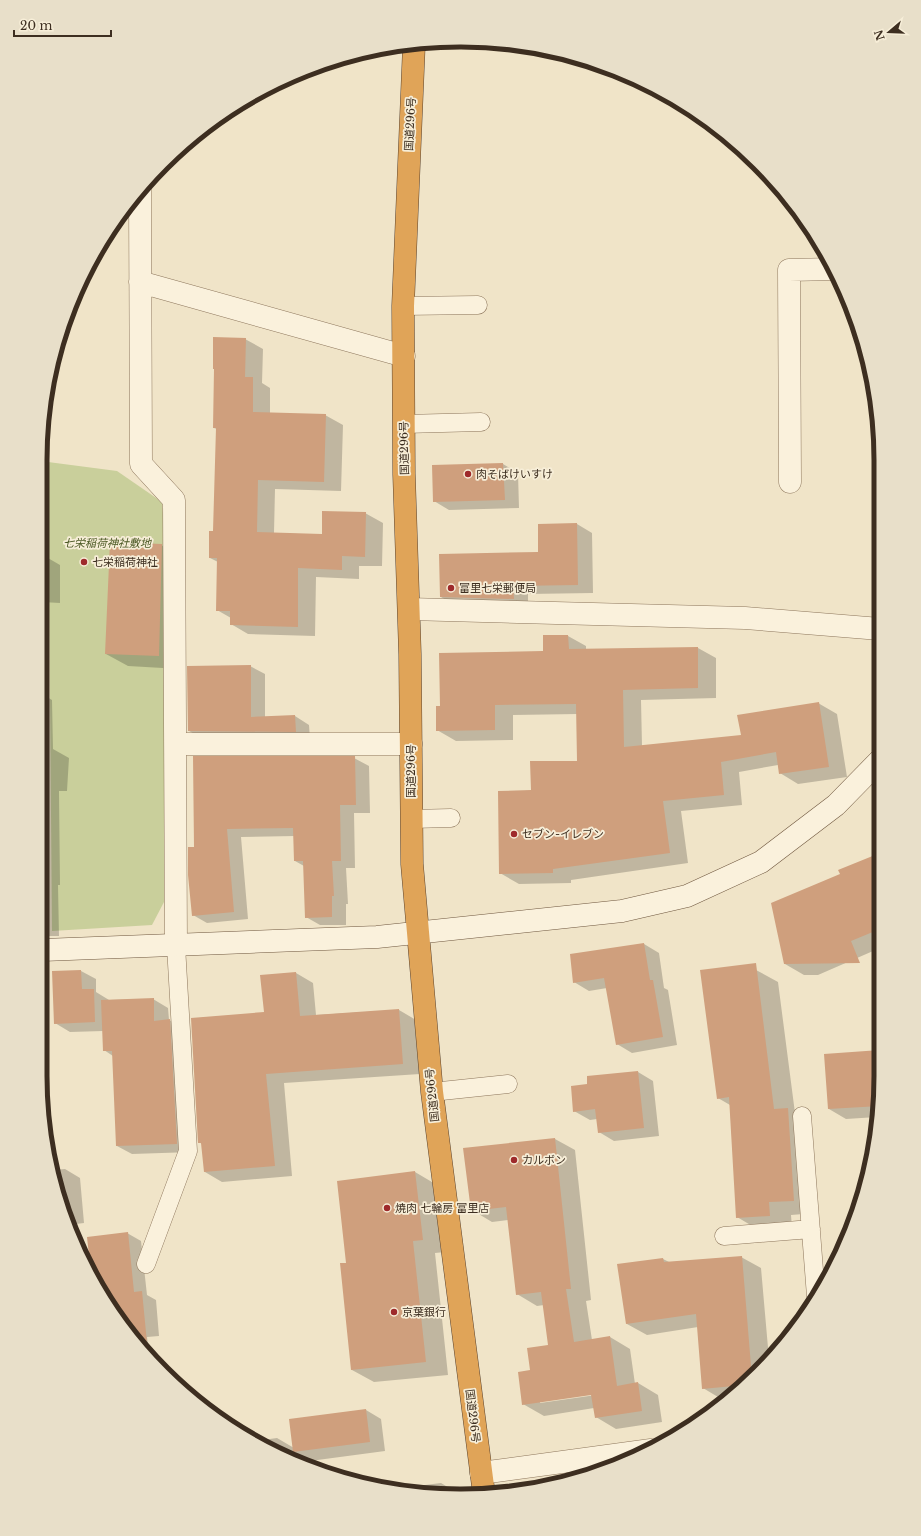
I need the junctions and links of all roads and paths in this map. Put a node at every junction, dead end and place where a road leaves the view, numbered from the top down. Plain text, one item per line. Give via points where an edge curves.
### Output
1 (414, 50) edge
2 (140, 200) edge
3 (827, 269) edge
4 (140, 282) junction
5 (478, 305) dead end
6 (403, 306) junction
7 (404, 356) junction
8 (481, 422) dead end
9 (404, 424) junction
10 (790, 482) dead end
11 (409, 609) junction
12 (874, 629) edge
13 (176, 744) junction
14 (411, 744) junction
15 (874, 766) edge
16 (451, 818) dead end
17 (411, 819) junction
18 (417, 934) junction
19 (176, 946) junction
20 (47, 950) edge
21 (508, 1084) dead end
22 (432, 1092) junction
23 (802, 1116) dead end
24 (811, 1229) junction
25 (724, 1236) dead end
26 (146, 1264) dead end
27 (815, 1288) edge
28 (629, 1453) edge
29 (481, 1473) junction
30 (483, 1488) edge

1 - 6 highway, 国道296号
2 - 4 street
3 - 10 street via 789,270
4 - 7 street
4 - 13 street via 141,464 174,500
5 - 6 lane
6 - 7 highway, 国道296号
7 - 9 highway, 国道296号
8 - 9 lane
9 - 11 highway, 国道296号
11 - 12 street via 745,618
11 - 14 highway, 国道296号
13 - 14 street
13 - 19 street
14 - 17 highway, 国道296号
15 - 18 street via 836,805 761,862 687,896 622,911
16 - 17 lane
17 - 18 highway, 国道296号
18 - 19 street
18 - 22 highway, 国道296号
19 - 20 street
19 - 26 lane via 188,1151
21 - 22 lane
22 - 29 highway, 国道296号
23 - 24 lane
24 - 25 lane
24 - 27 lane
28 - 29 street
29 - 30 highway, 国道296号

